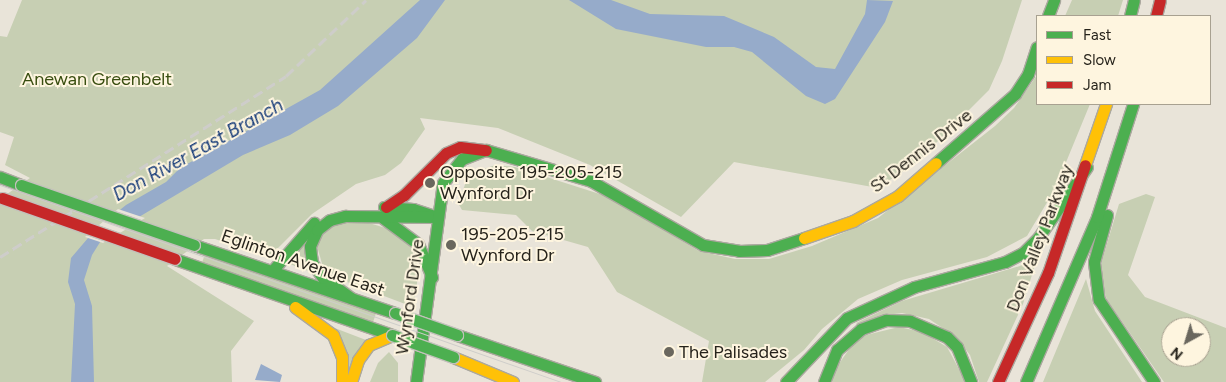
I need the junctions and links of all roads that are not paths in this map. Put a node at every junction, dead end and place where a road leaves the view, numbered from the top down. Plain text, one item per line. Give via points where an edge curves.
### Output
1 (1054, 0) edge
2 (1134, 0) edge
3 (1160, 0) edge
4 (1048, 15) edge
5 (1130, 15) edge
6 (1156, 15) edge
7 (1036, 50) edge
8 (1106, 105) edge
9 (1133, 105) edge
10 (486, 150) junction
11 (1087, 167) junction
12 (0, 177) edge
13 (1108, 186) junction
14 (1, 198) edge
15 (382, 211) junction
16 (438, 217) junction
17 (272, 271) junction
18 (432, 277) junction
19 (278, 296) junction
20 (351, 298) junction
21 (862, 310) junction
22 (392, 336) junction
23 (342, 382) edge
24 (351, 382) edge
25 (416, 382) edge
26 (514, 382) edge
27 (595, 382) edge
28 (786, 382) edge
29 (801, 382) edge
30 (824, 382) edge
31 (972, 382) edge
32 (998, 382) edge
33 (1026, 382) edge
34 (1154, 382) edge

1 - 4 main road
2 - 5 main road
3 - 6 main road
7 - 10 main road, St Dennis Drive via 1028,74 1015,94 898,196 853,221 767,250 739,251 703,245 591,181
8 - 11 main road, Don Valley Parkway
9 - 13 main road
10 - 15 main road, St Dennis Drive via 460,147 446,153 404,195
10 - 16 main road via 462,159 443,183
11 - 21 main road via 1038,238 1022,253 1005,262 914,287
11 - 32 main road, Don Valley Parkway via 1048,273
12 - 17 main road, Eglinton Avenue East, bridge
13 - 33 main road
13 - 34 main road via 1107,217 1094,262 1094,280 1099,300
14 - 19 main road, bridge
15 - 16 main road via 413,209
15 - 17 main road via 345,208 330,212 314,223
15 - 18 main road via 418,244
15 - 20 main road via 335,219 321,226 313,237 311,256 318,274
16 - 18 main road, Wynford Drive
17 - 20 main road, Eglinton Avenue East
18 - 25 main road, Wynford Drive
19 - 22 main road
19 - 23 main road via 333,334 342,358
20 - 27 main road, Eglinton Avenue East, bridge
21 - 28 main road via 847,318 823,340
21 - 29 main road via 819,353
22 - 24 main road via 369,345 358,360
22 - 26 main road, bridge
30 - 31 main road via 837,350 861,329 886,320 910,321 947,337 957,347

